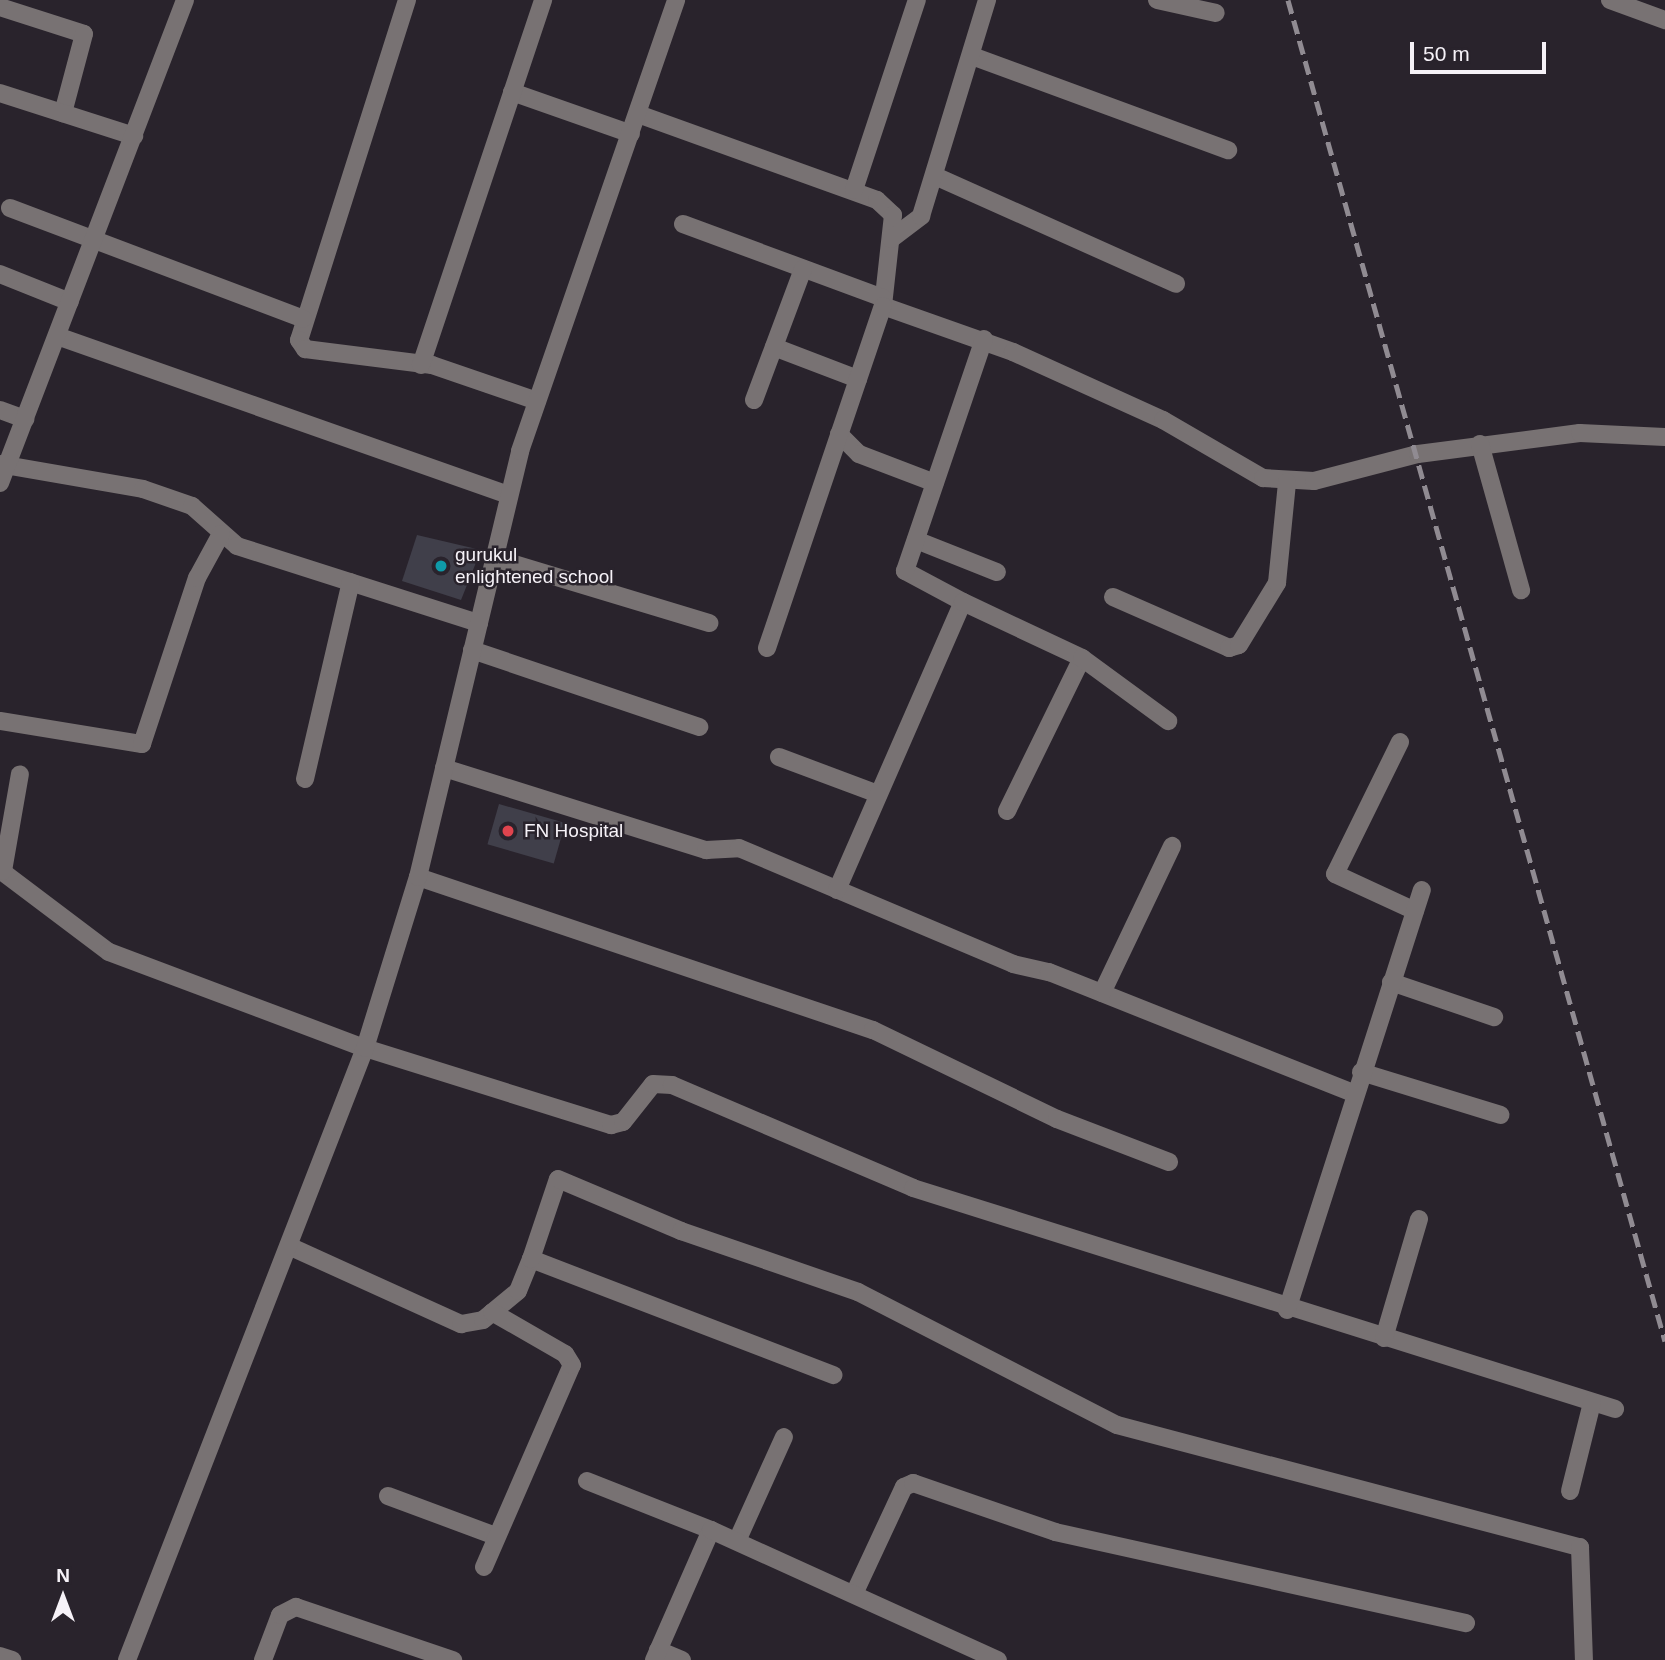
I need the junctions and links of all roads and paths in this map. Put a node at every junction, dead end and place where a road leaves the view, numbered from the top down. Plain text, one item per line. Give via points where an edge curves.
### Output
1 (185, 0) edge
2 (407, 0) edge
3 (543, 0) edge
4 (917, 0) edge
5 (987, 0) edge
6 (1157, 0) edge
7 (1610, 0) edge
8 (671, 2) edge
9 (0, 7) edge
10 (1216, 13) dead end
11 (1665, 20) edge
12 (972, 57) junction
13 (512, 92) junction
14 (0, 93) edge
15 (63, 113) junction
16 (638, 114) junction
17 (631, 134) junction
18 (134, 136) junction
19 (1228, 150) dead end
20 (935, 176) junction
21 (854, 190) junction
22 (10, 208) dead end
23 (683, 224) dead end
24 (891, 239) junction
25 (93, 243) junction
26 (803, 269) junction
27 (0, 274) edge
28 (1176, 284) dead end
29 (70, 302) junction
30 (883, 302) junction
31 (303, 319) junction
32 (57, 336) junction
33 (984, 339) junction
34 (774, 347) junction
35 (1013, 352) junction
36 (976, 361) junction
37 (421, 365) junction
38 (858, 379) junction
39 (754, 400) dead end
40 (537, 401) junction
41 (0, 410) edge
42 (24, 419) junction
43 (839, 434) junction
44 (1665, 437) edge
45 (1480, 444) junction
46 (2, 471) edge
47 (1287, 482) junction
48 (935, 483) junction
49 (508, 495) junction
50 (221, 534) junction
51 (916, 540) junction
52 (494, 558) junction
53 (997, 572) dead end
54 (351, 582) junction
55 (1521, 590) dead end
56 (1113, 597) dead end
57 (963, 602) junction
58 (479, 622) junction
59 (709, 623) dead end
60 (767, 648) dead end
61 (472, 650) junction
62 (1082, 658) junction
63 (0, 721) edge
64 (1168, 721) dead end
65 (699, 727) dead end
66 (1400, 742) dead end
67 (779, 757) dead end
68 (444, 768) junction
69 (20, 774) dead end
70 (305, 779) dead end
71 (878, 794) junction
72 (1007, 811) dead end
73 (1172, 846) dead end
74 (2, 870) edge
75 (418, 877) junction
76 (837, 890) junction
77 (1422, 890) dead end
78 (1415, 911) junction
79 (1391, 982) junction
80 (1102, 993) junction
81 (1494, 1017) dead end
82 (365, 1048) junction
83 (1361, 1072) junction
84 (1354, 1094) junction
85 (1501, 1115) dead end
86 (1168, 1162) dead end
87 (1419, 1219) dead end
88 (291, 1247) junction
89 (531, 1259) junction
90 (1287, 1310) junction
91 (492, 1312) junction
92 (1384, 1338) junction
93 (833, 1375) dead end
94 (1592, 1404) junction
95 (1615, 1409) dead end
96 (784, 1437) dead end
97 (587, 1481) dead end
98 (1570, 1491) dead end
99 (388, 1496) dead end
100 (711, 1530) junction
101 (493, 1535) junction
102 (737, 1541) junction
103 (484, 1567) dead end
104 (854, 1594) junction
105 (1466, 1623) dead end
106 (656, 1655) edge
107 (0, 1656) edge
108 (133, 1658) edge
109 (12, 1660) edge
110 (263, 1660) edge
111 (453, 1660) edge
112 (682, 1660) edge
113 (998, 1660) edge
114 (1584, 1660) edge

1 - 18 street
2 - 31 street
3 - 13 street
4 - 21 street
5 - 12 street
6 - 10 street
7 - 11 street
8 - 16 street
9 - 15 street via 84,34
12 - 19 street
12 - 20 street
13 - 17 street
13 - 37 street
14 - 15 street
15 - 18 street
16 - 17 street
16 - 21 street
17 - 40 street
18 - 25 street
20 - 24 street via 918,222
20 - 28 street
21 - 24 street via 893,215
22 - 25 street
23 - 26 street
24 - 30 street
25 - 29 street
25 - 31 street
26 - 30 street
26 - 34 street
27 - 29 street
29 - 32 street
30 - 33 street
30 - 38 street
31 - 37 street via 299,340 305,349
32 - 42 street
32 - 49 street
33 - 35 street
33 - 36 street
34 - 38 street
34 - 39 street
35 - 36 street
35 - 47 street via 1163,420 1263,478
36 - 48 street
37 - 40 street
38 - 43 street
40 - 49 street
41 - 42 street
42 - 46 street
43 - 48 street via 859,454
43 - 60 street
44 - 45 street via 1580,433
45 - 47 street
45 - 55 street
46 - 50 street via 143,489 192,506
47 - 56 street via 1277,583 1239,645 1229,648
48 - 51 street
49 - 52 street
50 - 54 street via 237,547
50 - 63 street via 197,578 142,744
51 - 53 street
51 - 57 street via 905,571
52 - 58 street
52 - 59 street
54 - 58 street
54 - 70 street
57 - 62 street
57 - 71 street
58 - 61 street
61 - 65 street
61 - 68 street
62 - 64 street
62 - 72 street
66 - 78 street via 1335,867 1338,880
67 - 71 street
68 - 75 street
68 - 76 street via 706,850 739,848
69 - 74 street
71 - 76 street
73 - 80 street
74 - 82 street via 21,880 60,921 109,952
75 - 82 street
75 - 86 street via 873,1030 1057,1119
76 - 80 street via 1013,964
77 - 78 street
78 - 79 street
79 - 81 street
79 - 83 street
80 - 84 street
82 - 88 street
82 - 90 street via 611,1125 622,1122 653,1084 672,1085 913,1188
83 - 84 street
83 - 85 street
84 - 90 street
87 - 92 street
88 - 91 street via 461,1324
88 - 108 street
89 - 91 street via 518,1291
89 - 93 street
89 - 114 street via 558,1179 681,1231 858,1292 1117,1424 1580,1547
90 - 92 street
91 - 101 street via 565,1354 572,1365
92 - 94 street
94 - 95 street
94 - 98 street
96 - 102 street
97 - 100 street
99 - 101 street
100 - 102 street
100 - 106 street
101 - 103 street
102 - 104 street
104 - 105 street via 904,1487 913,1483 1055,1532
104 - 113 street
106 - 112 street
107 - 109 street
110 - 111 street via 280,1615 296,1607

